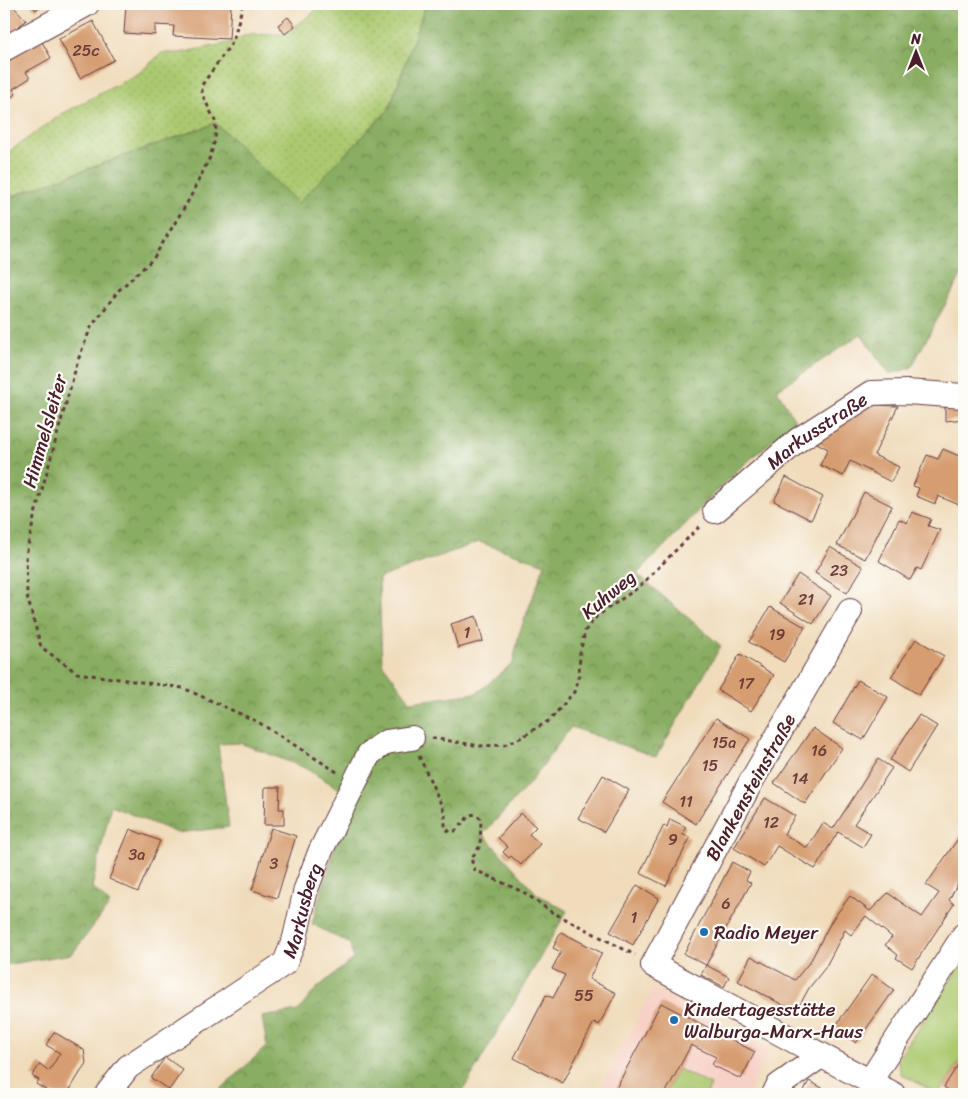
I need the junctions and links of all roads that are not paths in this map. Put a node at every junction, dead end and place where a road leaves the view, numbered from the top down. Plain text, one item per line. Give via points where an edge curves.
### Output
1 (87, 4) edge
2 (4, 49) edge
3 (964, 396) edge
4 (715, 511) road end
5 (850, 610) dead end
6 (412, 738) road end
7 (964, 935) edge
8 (822, 1055) junction
9 (870, 1081) junction
10 (106, 1094) edge
11 (774, 1094) edge
12 (893, 1094) edge

1 - 2 street
3 - 4 street, Markusstraße via 871,393 798,440
5 - 8 street, Blankensteinstraße via 752,780 653,965
6 - 10 street, Markusberg via 386,742 369,754 321,850 285,963 128,1067
7 - 9 street
8 - 9 street
8 - 11 street via 778,1086
9 - 12 street

